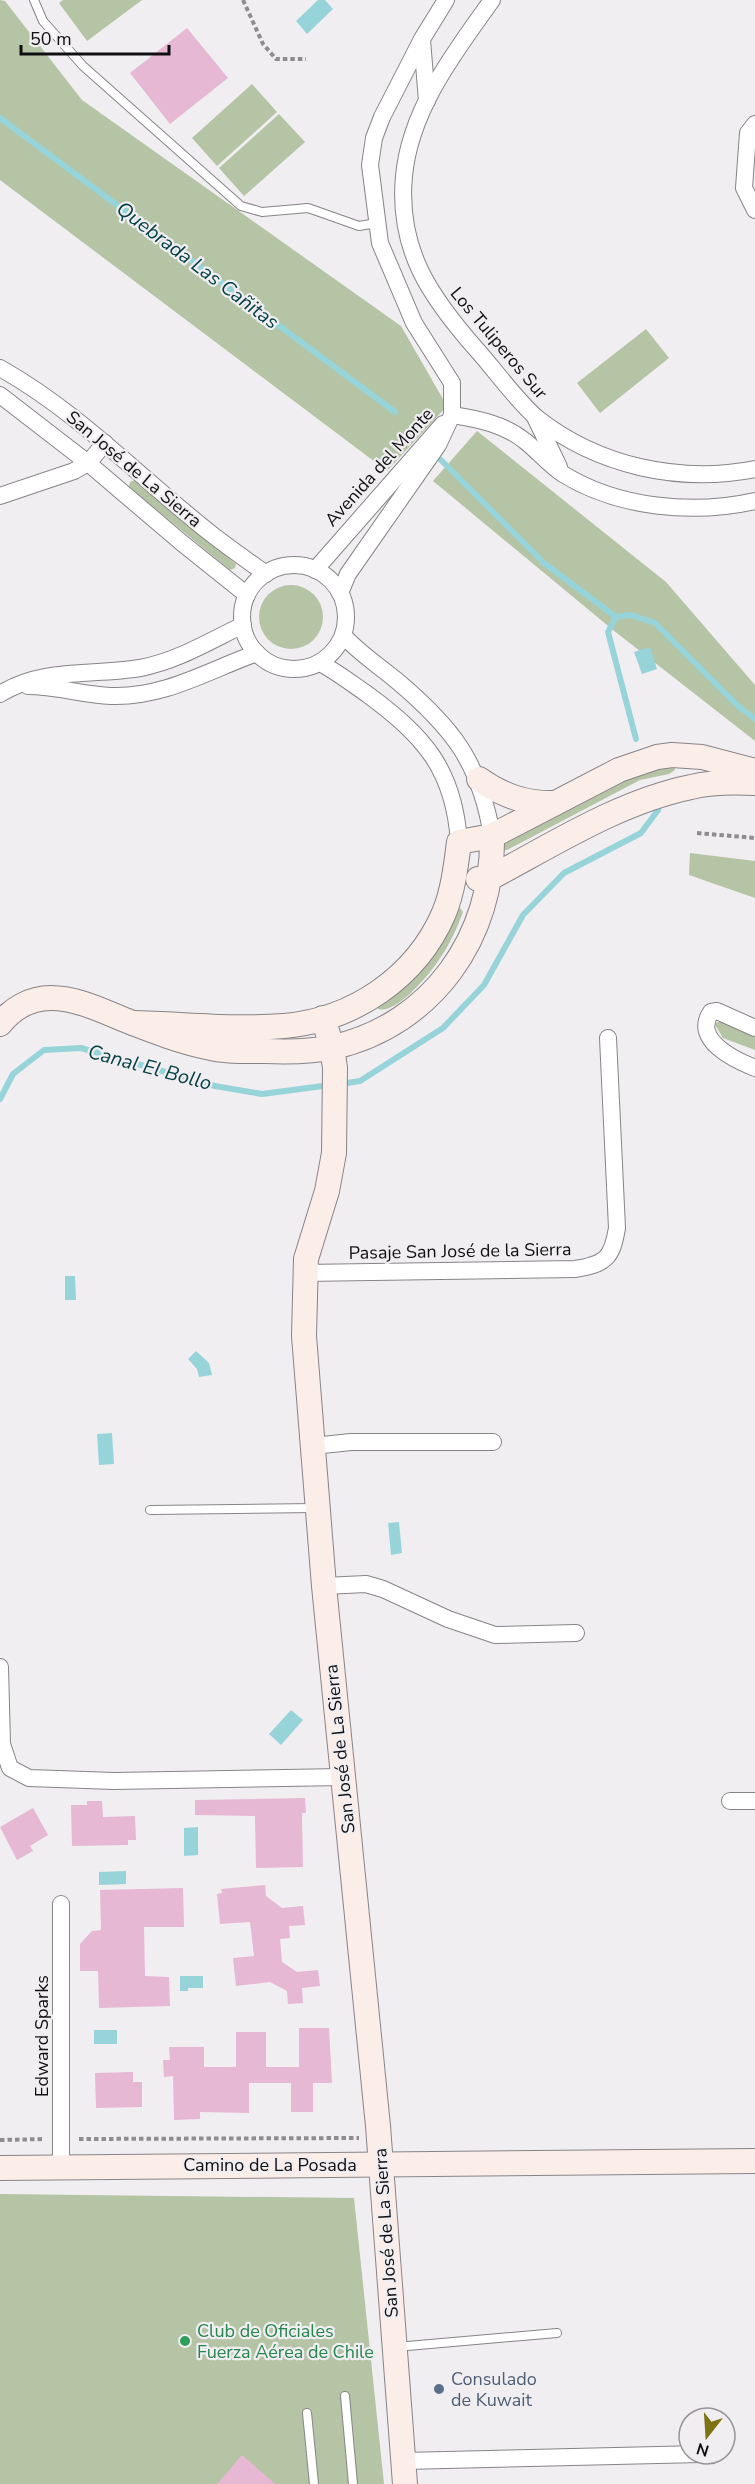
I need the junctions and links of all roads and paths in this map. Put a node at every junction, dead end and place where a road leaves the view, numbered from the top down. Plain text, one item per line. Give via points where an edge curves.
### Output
1 (34, 0) edge
2 (243, 0) edge
3 (446, 0) edge
4 (492, 0) edge
5 (422, 39) junction
6 (306, 58) dead end
7 (427, 101) junction
8 (755, 124) edge
9 (755, 210) edge
10 (377, 223) junction
11 (0, 368) edge
12 (0, 395) edge
13 (452, 415) junction
14 (535, 416) junction
15 (105, 443) junction
16 (88, 463) junction
17 (755, 469) edge
18 (562, 473) junction
19 (0, 496) edge
20 (755, 501) edge
21 (315, 570) junction
22 (266, 574) junction
23 (340, 593) junction
24 (247, 595) junction
25 (243, 625) junction
26 (343, 635) junction
27 (257, 654) junction
28 (320, 663) junction
29 (18, 686) junction
30 (0, 694) edge
31 (755, 771) edge
32 (479, 779) junction
33 (755, 783) edge
34 (558, 803) junction
35 (697, 833) dead end
36 (492, 836) junction
37 (755, 838) edge
38 (459, 842) junction
39 (490, 878) junction
40 (453, 880) junction
41 (323, 1018) junction
42 (133, 1023) junction
43 (0, 1024) edge
44 (755, 1028) edge
45 (608, 1038) dead end
46 (332, 1047) junction
47 (755, 1068) edge
48 (303, 1273) junction
49 (494, 1442) dead end
50 (313, 1446) junction
51 (318, 1508) junction
52 (150, 1510) dead end
53 (324, 1586) junction
54 (576, 1634) dead end
55 (0, 1667) edge
56 (343, 1777) junction
57 (730, 1801) dead end
58 (755, 1801) edge
59 (61, 1904) dead end
60 (379, 2137) junction
61 (62, 2139) junction
62 (0, 2140) edge
63 (755, 2161) edge
64 (381, 2165) junction
65 (0, 2168) edge
66 (61, 2168) junction
67 (557, 2333) dead end
68 (394, 2348) junction
69 (345, 2396) dead end
70 (307, 2413) dead end
71 (677, 2455) edge
72 (404, 2472) edge
73 (314, 2484) edge
74 (353, 2484) edge

1 - 10 lane via 43,21 83,66 241,206 262,212 308,208 359,226
2 - 6 path via 263,44 276,59
3 - 5 street
4 - 7 street, Los Tuliperos Sur
5 - 7 street
5 - 10 street via 374,138 370,165
7 - 14 street, Los Tuliperos Sur via 411,138 404,178 404,218 416,262 425,283 451,320
8 - 9 street via 748,133 744,188
10 - 13 street via 380,243 414,323 452,383
11 - 15 street, San José de La Sierra via 34,387
12 - 16 street, San José de La Sierra
13 - 18 street via 489,421 523,439
13 - 21 street, Avenida del Monte
13 - 23 street, Avenida del Monte via 438,445 348,574
14 - 17 street via 600,455 648,470 699,475
14 - 18 street
15 - 16 street
15 - 22 street, San José de La Sierra via 213,535
16 - 19 street
16 - 24 street, San José de La Sierra
18 - 20 street via 612,495 665,506 720,507
21 - 22 street via 290,565
21 - 23 street via 334,583
22 - 24 street
23 - 26 street via 346,614
24 - 25 street
25 - 27 street
25 - 29 street via 159,664 56,674
26 - 28 street via 334,651
26 - 32 street via 436,714
27 - 28 street via 282,668 302,669
27 - 29 street via 179,685 144,694 111,696
28 - 38 street via 382,706 418,737 433,756 447,782
29 - 30 street
31 - 34 street via 702,757 657,757 619,770
32 - 34 street via 514,799
32 - 36 street
33 - 39 street via 692,786 639,803
34 - 36 street
35 - 37 path
36 - 38 street
36 - 39 street
38 - 40 street
39 - 40 street
39 - 46 street via 472,933 438,987 400,1021
40 - 41 street via 444,912 410,966 376,995
41 - 42 street via 285,1026 249,1027
41 - 46 street, San José de La Sierra
42 - 43 street via 89,1005 50,998 19,1006
42 - 46 street via 214,1049 302,1052
44 - 47 street via 717,1011 707,1018 711,1039 722,1052
45 - 48 street, Pasaje San José de la Sierra via 617,1228 608,1258 575,1269
46 - 48 street, San José de La Sierra via 334,1153
48 - 50 street, San José de La Sierra via 303,1336
49 - 50 street via 351,1442
50 - 51 street, San José de La Sierra
51 - 52 lane
51 - 53 street, San José de La Sierra
53 - 54 street via 366,1584 495,1635
53 - 56 street, San José de La Sierra
55 - 56 street via 2,1744 10,1768 29,1778
56 - 60 street, San José de La Sierra
57 - 58 street
59 - 61 street, Edward Sparks
60 - 61 path
60 - 64 street, San José de La Sierra
61 - 62 path
61 - 66 street, Edward Sparks
63 - 64 street, Camino de La Posada
64 - 66 street, Camino de La Posada
64 - 68 street, San José de La Sierra
65 - 66 street, Camino de La Posada
67 - 68 lane
68 - 72 street, San José de La Sierra
69 - 74 lane
70 - 73 lane
71 - 72 street

